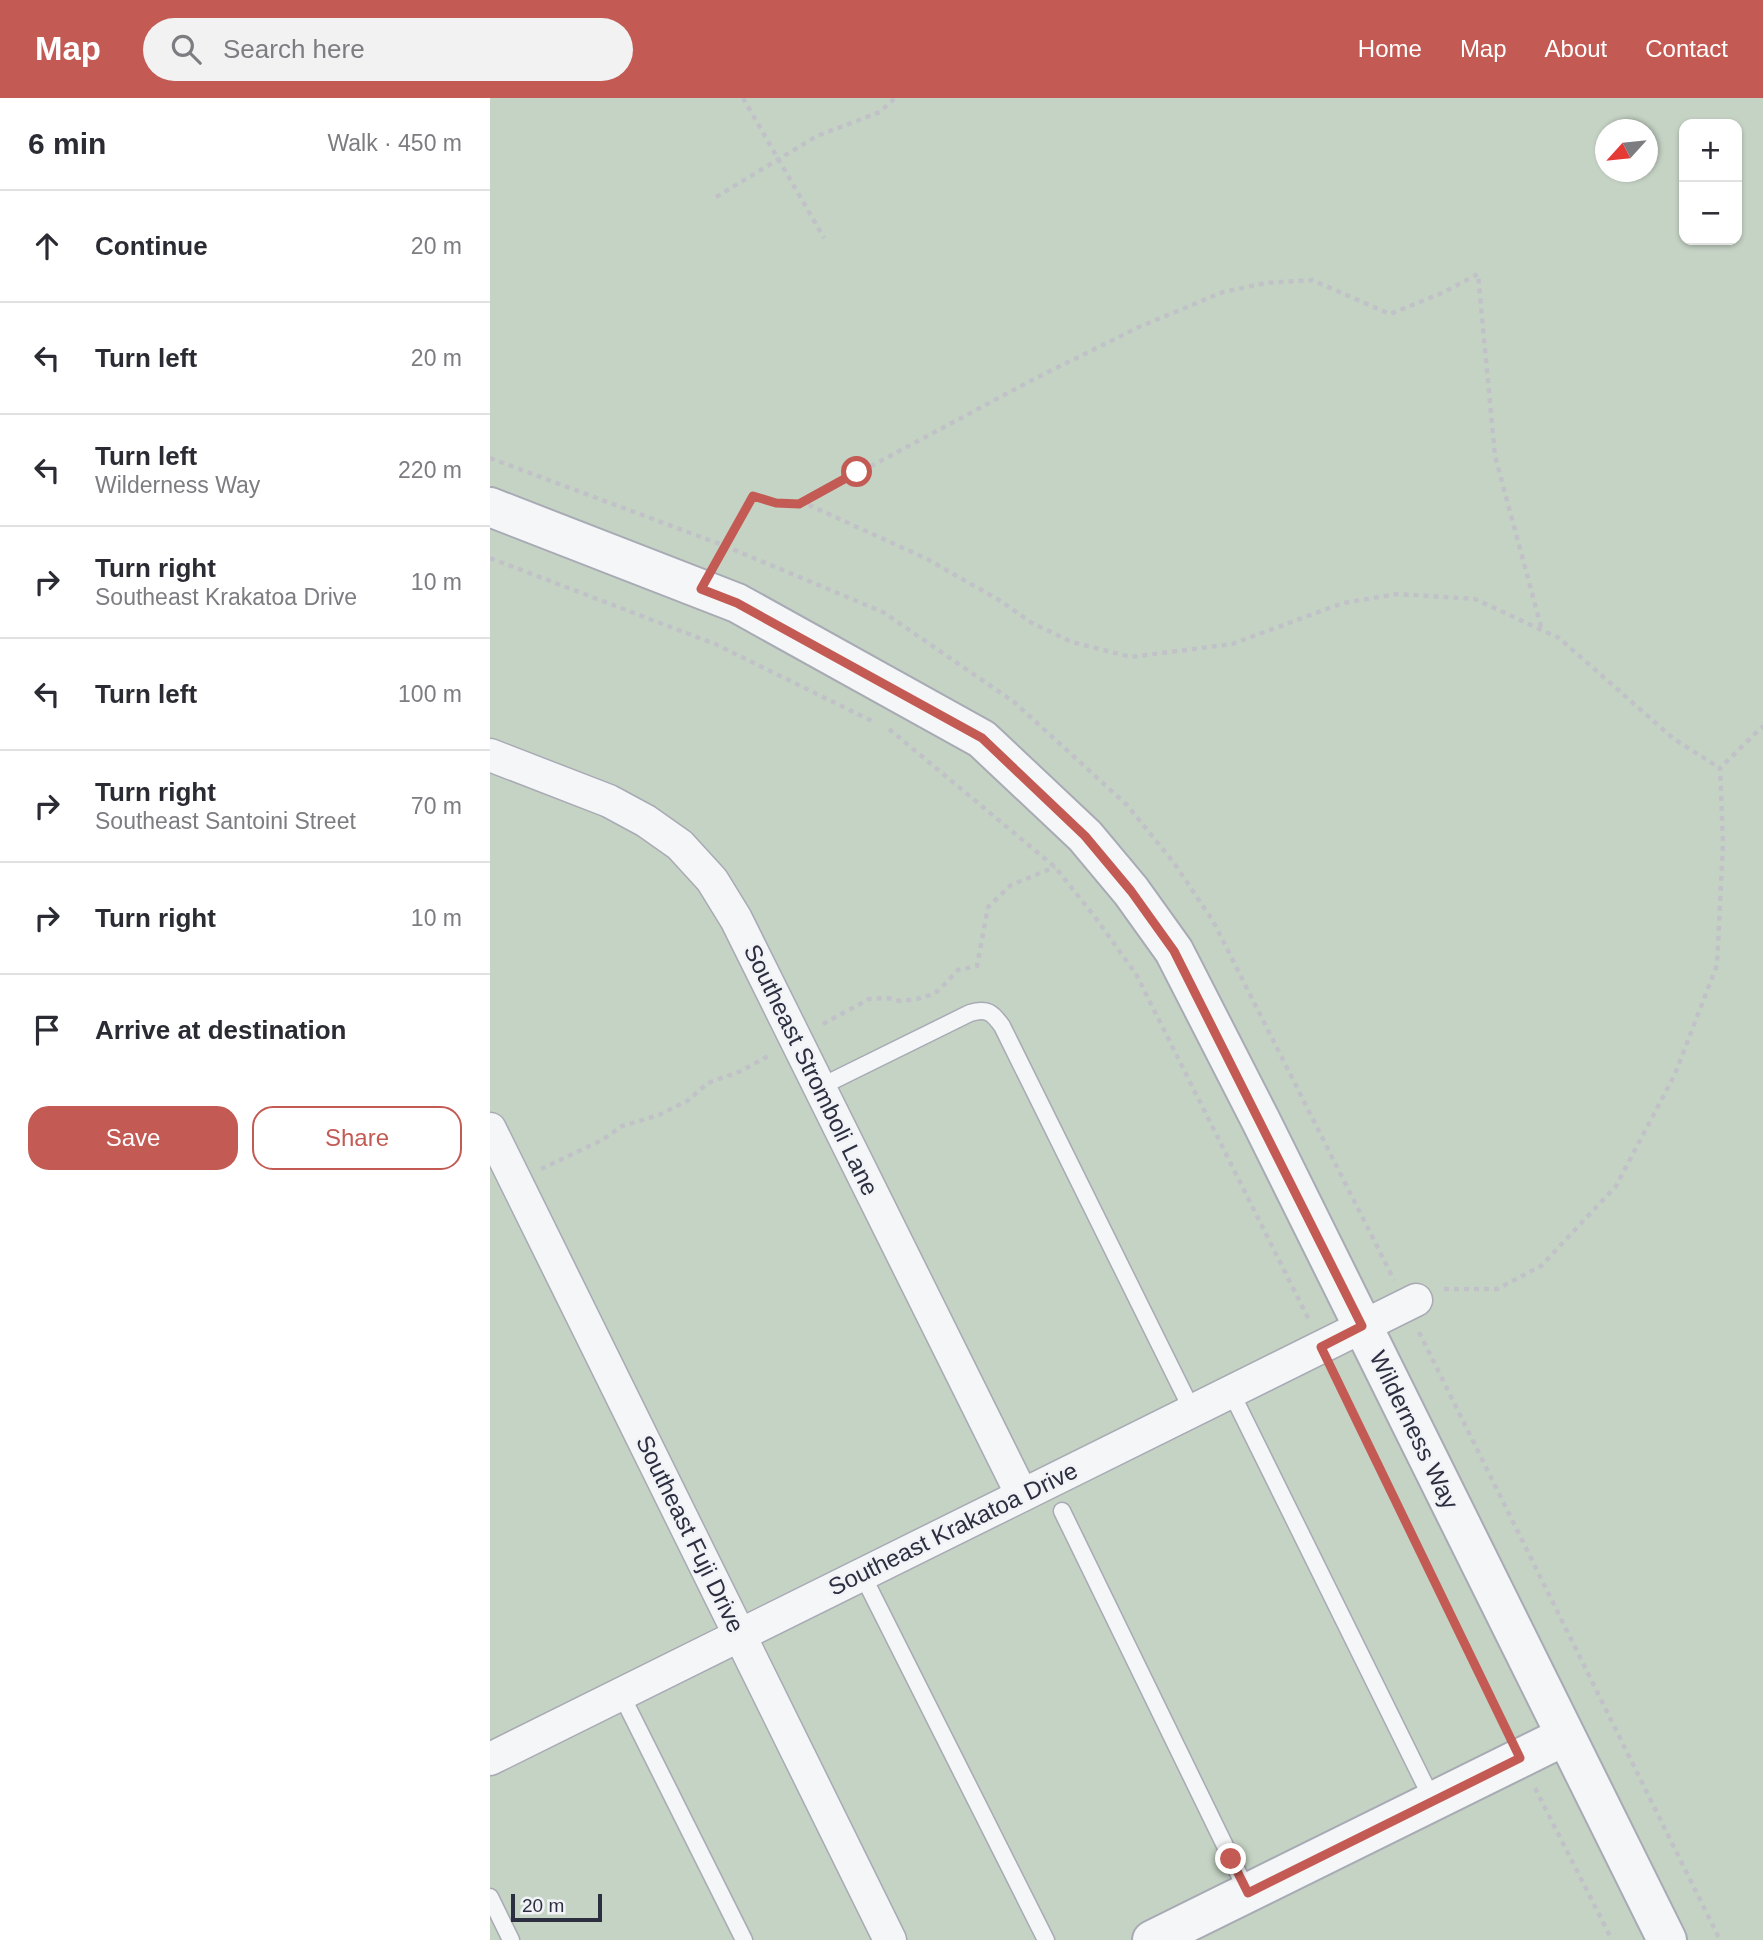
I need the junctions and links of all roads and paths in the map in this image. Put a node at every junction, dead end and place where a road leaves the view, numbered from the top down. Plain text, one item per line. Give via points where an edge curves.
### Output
1 (743, 98) edge
2 (895, 98) edge
3 (779, 159) junction
4 (716, 197) dead end
5 (824, 238) dead end
6 (799, 504) junction
7 (490, 507) edge
8 (490, 558) edge
9 (701, 589) junction
10 (1542, 630) junction
11 (876, 722) dead end
12 (1763, 726) edge
13 (887, 728) dead end
14 (490, 755) edge
15 (1720, 768) junction
16 (820, 1087) junction
17 (490, 1129) edge
18 (1416, 1300) joint
19 (1362, 1326) junction
20 (1321, 1347) junction
21 (1231, 1392) junction
22 (1192, 1410) junction
23 (1022, 1495) junction
24 (1062, 1511) dead end
25 (862, 1574) junction
26 (740, 1635) junction
27 (621, 1694) junction
28 (1565, 1736) junction
29 (1520, 1758) junction
30 (490, 1759) edge
31 (1433, 1801) junction
32 (1248, 1893) junction
33 (490, 1897) edge
34 (512, 1940) edge
35 (744, 1940) edge
36 (890, 1940) edge
37 (1046, 1940) edge
38 (1152, 1940) edge
39 (1612, 1940) edge
40 (1667, 1940) edge

1 - 3 path
2 - 3 path via 880,112 817,136
3 - 4 path
3 - 5 path
6 - 9 path via 753,496
6 - 10 path via 927,559 1072,642 1130,657 1232,644 1343,603 1397,594 1475,599
6 - 10 path via 1035,378 1223,292 1312,280 1390,314 1478,274 1495,456
7 - 9 street, Wilderness Way
8 - 11 path via 715,644
9 - 19 street, Wilderness Way via 737,603 982,738 1085,836 1174,951
10 - 15 path via 1559,638 1674,740
12 - 15 path
13 - 20 path via 1055,867 1136,974
14 - 16 street, Southeast Stromboli Lane via 610,801 680,845 712,880 736,919
15 - 18 path via 1723,843 1717,965 1675,1074 1616,1185 1541,1266 1497,1289 1436,1289
16 - 22 lane via 970,1013 981,1010 997,1018
16 - 23 street, Southeast Stromboli Lane
17 - 26 street, Southeast Fuji Drive
18 - 19 street, Southeast Krakatoa Drive
19 - 20 street, Southeast Krakatoa Drive
19 - 28 street, Wilderness Way
20 - 21 street, Southeast Krakatoa Drive
20 - 29 path
21 - 22 street, Southeast Krakatoa Drive
21 - 31 lane
22 - 23 street, Southeast Krakatoa Drive
23 - 25 street, Southeast Krakatoa Drive
24 - 32 lane
25 - 26 street, Southeast Krakatoa Drive
25 - 37 lane
26 - 27 street, Southeast Krakatoa Drive
26 - 36 street, Southeast Fuji Drive
27 - 30 street, Southeast Krakatoa Drive
27 - 35 lane
28 - 29 street
28 - 40 street, Wilderness Way
29 - 31 street
29 - 39 path
31 - 32 street
32 - 38 street
33 - 34 lane

